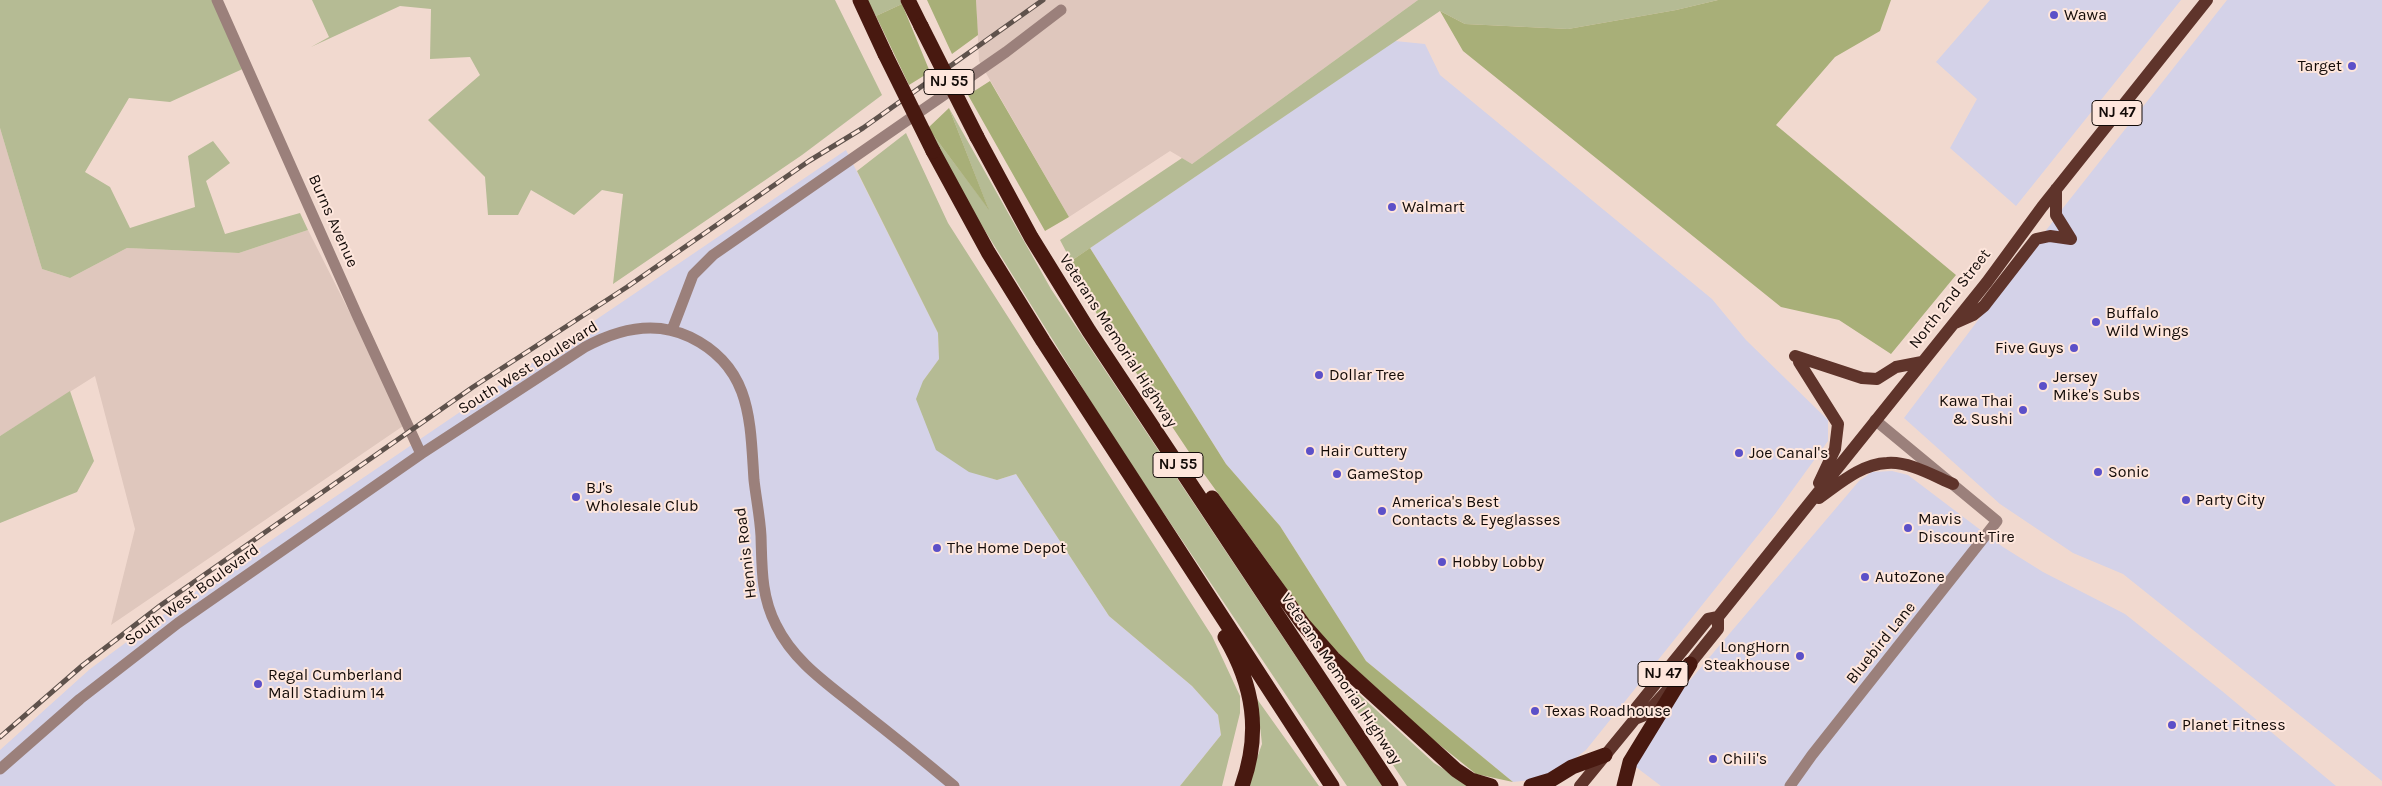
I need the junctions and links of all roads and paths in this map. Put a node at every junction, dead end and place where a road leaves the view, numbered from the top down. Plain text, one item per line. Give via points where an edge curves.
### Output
1 (217, 0) edge
2 (860, 0) edge
3 (908, 0) edge
4 (2207, 1) edge
5 (1061, 10) dead end
6 (2056, 189) junction
7 (1953, 324) junction
8 (672, 330) junction
9 (1922, 362) junction
10 (1111, 364) junction
11 (1875, 420) junction
12 (421, 454) junction
13 (1130, 479) junction
14 (1954, 484) junction
15 (1809, 505) junction
16 (1718, 617) junction
17 (1690, 664) junction
18 (1636, 719) junction
19 (1605, 755) junction
20 (0, 769) edge
21 (954, 786) edge
22 (1242, 786) edge
23 (1332, 786) edge
24 (1391, 786) edge
25 (1491, 786) edge
26 (1532, 786) edge
27 (1580, 786) edge
28 (1624, 786) edge
29 (1790, 786) edge

1 - 12 street, Burns Avenue
2 - 13 highway, NJ 55, bridge via 933,151 993,260
3 - 10 highway, Veterans Memorial Highway / NJ 55, bridge via 976,137 1036,246
4 - 6 main road, North 2nd Street / NJ 47
5 - 8 street via 1006,52 713,255 693,275
6 - 7 main road, North 2nd Street / NJ 47
6 - 7 main road via 2056,216 2071,239 2050,236 2036,239 1984,306 1974,315
7 - 9 main road, North 2nd Street / NJ 47
8 - 12 street, South West Boulevard via 626,330 599,340
8 - 21 street, Hennis Road via 695,340 718,356 745,397 761,534 761,571 777,627 810,672
9 - 11 main road, North 2nd Street / NJ 47
9 - 15 main road via 1896,367 1877,379 1862,378 1796,359 1838,424 1835,449
10 - 24 highway, Veterans Memorial Highway / NJ 55
10 - 25 highway via 1303,624 1333,658 1456,770 1471,780
11 - 14 street
11 - 15 main road, North 2nd Street / NJ 47
12 - 20 street, South West Boulevard via 178,623 80,699
13 - 22 highway via 1227,641 1243,677 1253,716 1254,743
13 - 23 highway, NJ 55
14 - 15 main road via 1906,465 1887,462 1858,471
14 - 29 street, Bluebird Lane via 1997,521
15 - 16 main road, North 2nd Street / NJ 47
16 - 17 main road, North 2nd Street / NJ 47 via 1718,629
16 - 18 main road, North 2nd Street / NJ 47 via 1708,619 1684,646 1636,708
17 - 18 main road, North 2nd Street / NJ 47 via 1645,715
17 - 28 highway via 1630,762
18 - 19 main road, North 2nd Street / NJ 47
19 - 26 highway
19 - 27 main road, North 2nd Street / NJ 47

